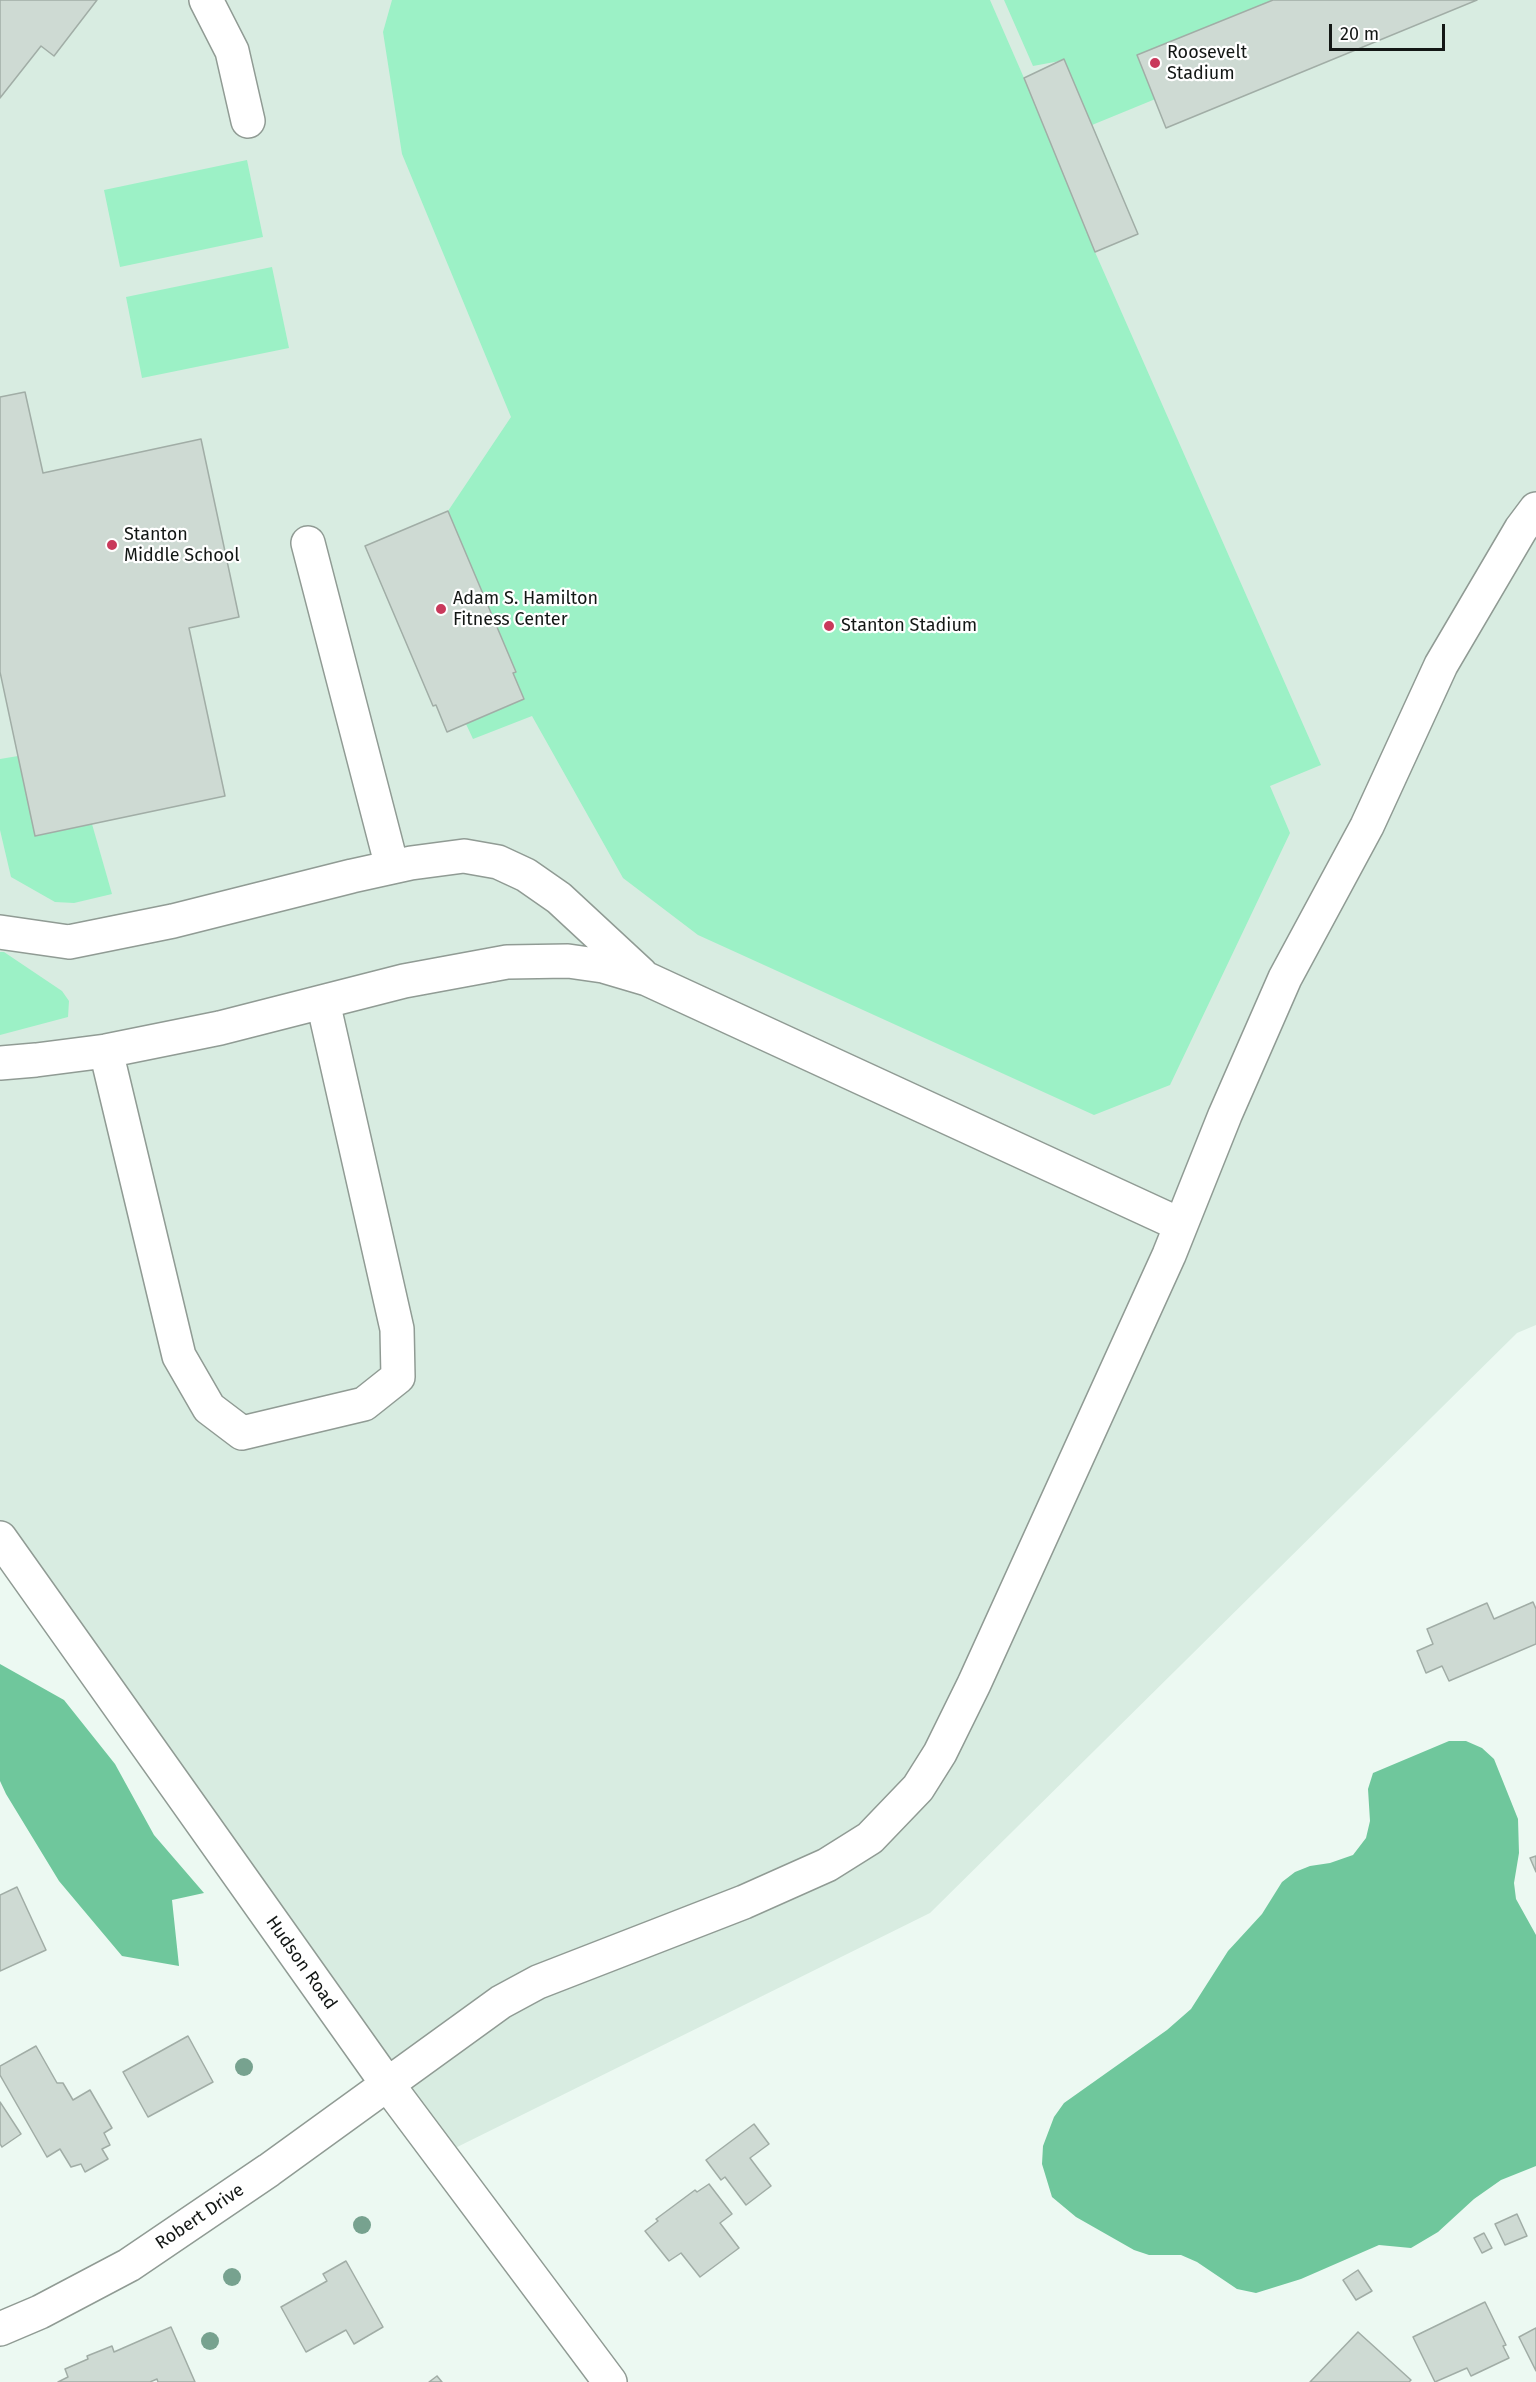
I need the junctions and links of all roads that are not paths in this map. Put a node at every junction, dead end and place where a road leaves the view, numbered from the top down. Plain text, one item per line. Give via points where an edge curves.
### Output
1 (206, 0) edge
2 (248, 121) dead end
3 (1536, 508) edge
4 (308, 543) dead end
5 (392, 867) junction
6 (0, 932) edge
7 (647, 980) junction
8 (323, 1002) junction
9 (106, 1051) junction
10 (0, 1063) edge
11 (1181, 1225) junction
12 (0, 1538) edge
13 (388, 2085) junction
14 (0, 2330) edge
15 (610, 2382) edge

1 - 2 street via 232,51
3 - 11 street, Robert Drive via 1441,665 1367,826 1285,978
4 - 5 street
5 - 6 street via 88,939 69,942
5 - 7 street via 464,856 498,862 526,875 559,898
7 - 8 street via 603,966 507,962 404,981
7 - 11 street
8 - 9 street
8 - 9 street via 398,1329 398,1377 364,1404 242,1433 209,1408 178,1356
9 - 10 street
11 - 13 street, Robert Drive via 974,1684 940,1753 918,1788 896,1812 870,1838 827,1865 501,2002
12 - 13 street, Hudson Road
13 - 14 street, Robert Drive via 129,2265
13 - 15 street, Hudson Road

